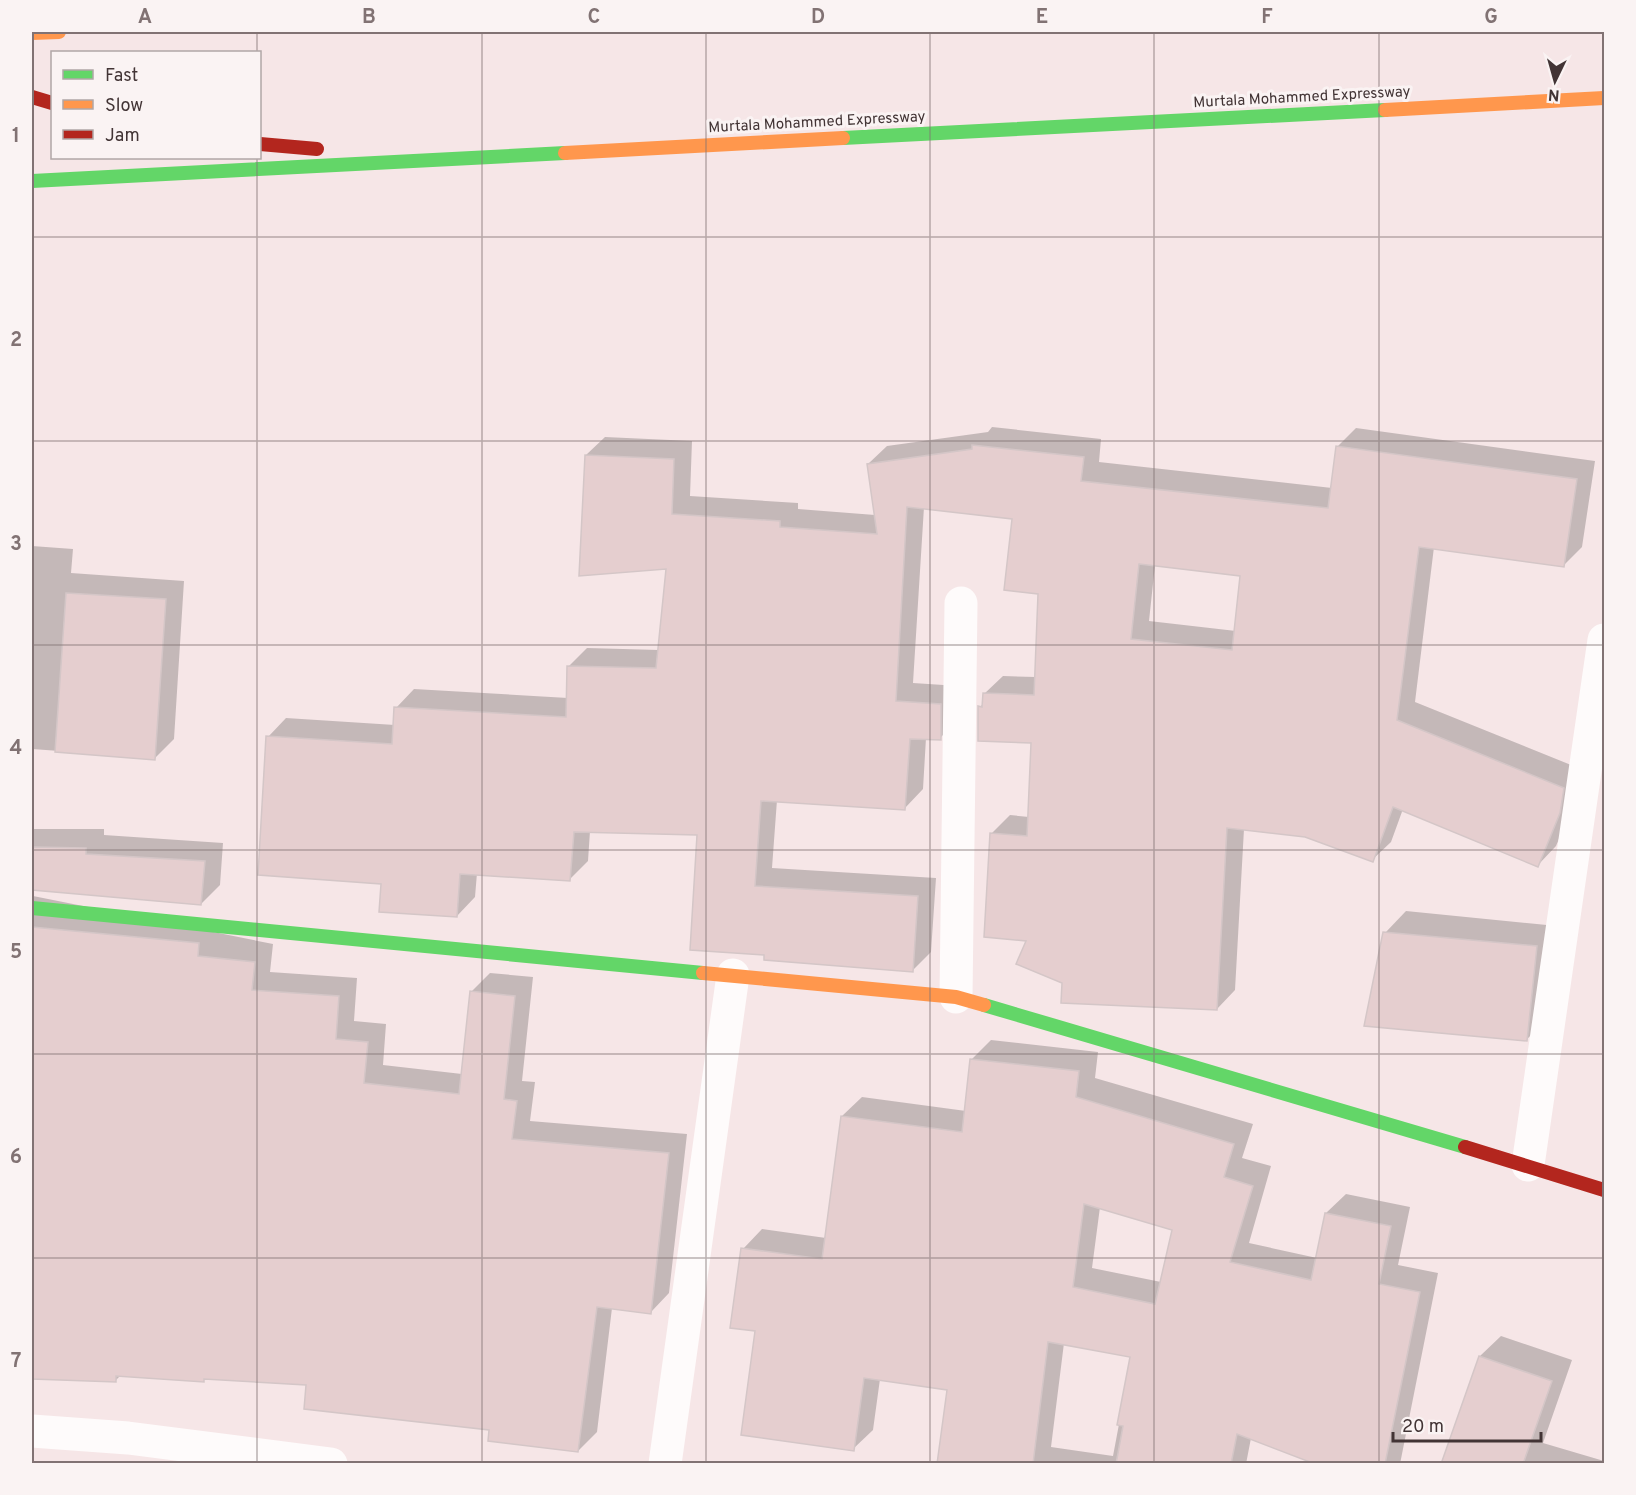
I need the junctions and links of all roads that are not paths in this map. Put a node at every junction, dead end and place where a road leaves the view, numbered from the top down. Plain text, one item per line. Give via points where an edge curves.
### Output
1 (59, 32) edge
2 (32, 33) edge
3 (32, 97) edge
4 (1605, 98) edge
5 (51, 103) edge
6 (261, 144) edge
7 (451, 159) junction
8 (32, 181) edge
9 (961, 603) dead end
10 (1605, 640) edge
11 (32, 908) edge
12 (732, 975) junction
13 (956, 997) junction
14 (1527, 1165) junction
15 (1605, 1190) edge
16 (32, 1431) edge
17 (123, 1451) edge
18 (331, 1464) edge
19 (665, 1464) edge

1 - 2 main road
3 - 5 main road
4 - 7 main road, Murtala Mohammed Expressway
6 - 7 main road
7 - 8 main road, Murtala Mohammed Expressway
9 - 13 street
10 - 14 street
11 - 12 main road
12 - 13 main road
12 - 19 street
13 - 14 main road
14 - 15 main road
16 - 17 street
17 - 18 street

